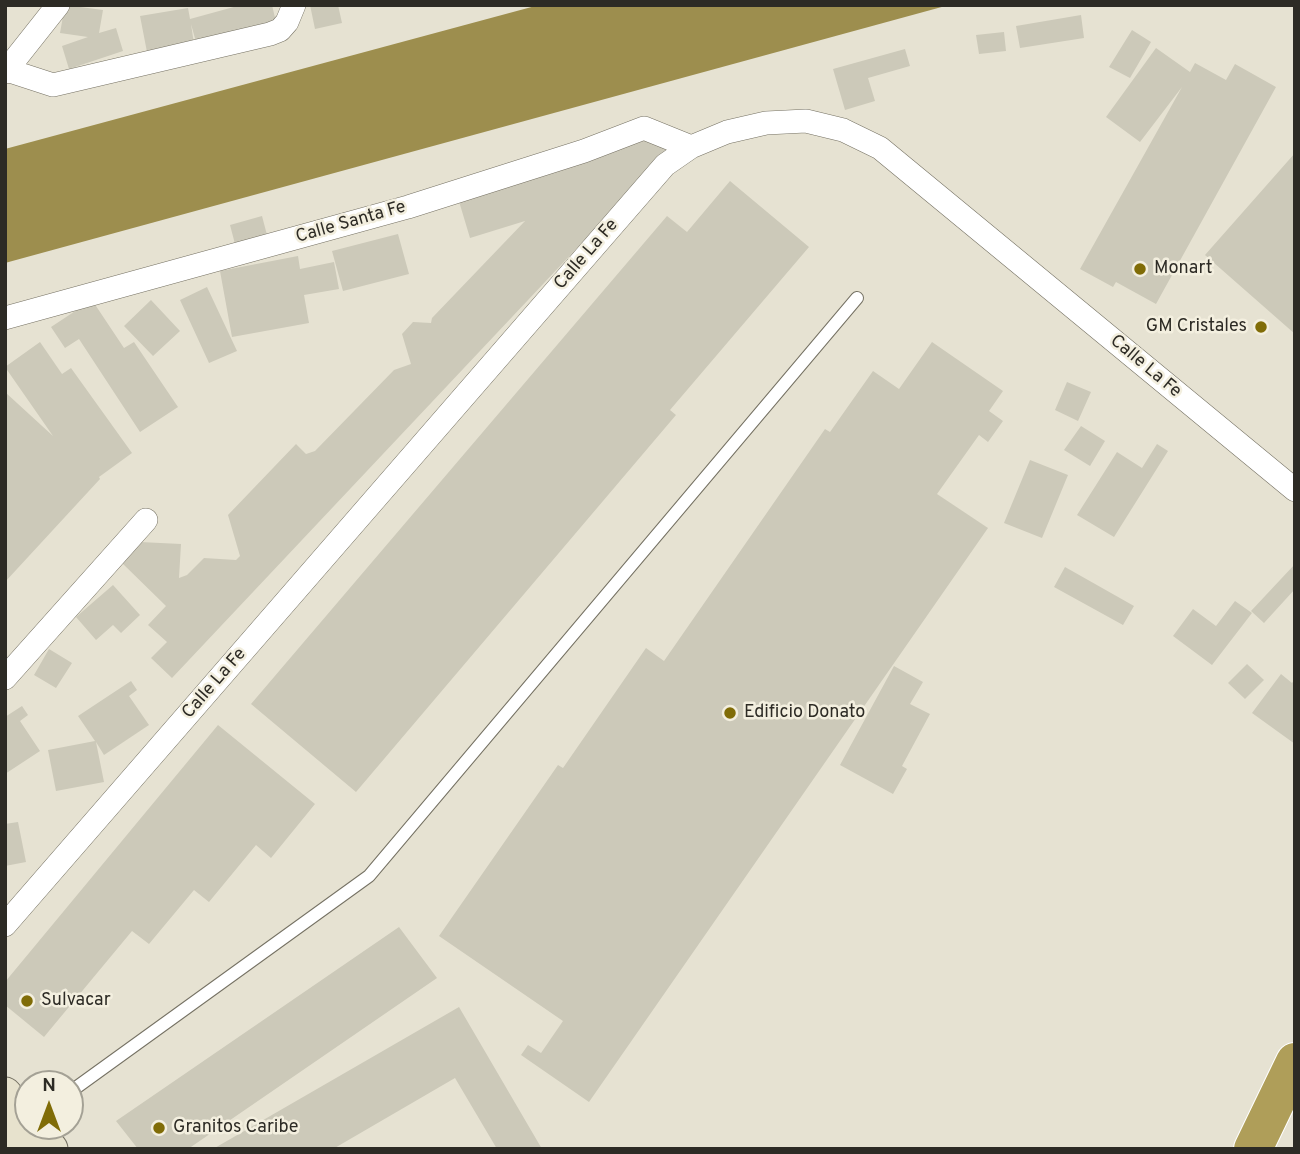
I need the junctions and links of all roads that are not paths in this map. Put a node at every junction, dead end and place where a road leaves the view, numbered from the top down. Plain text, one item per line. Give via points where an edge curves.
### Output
1 (58, 5) edge
2 (294, 5) edge
3 (6, 71) edge
4 (691, 147) junction
5 (857, 298) dead end
6 (5, 318) edge
7 (1295, 491) edge
8 (146, 520) dead end
9 (5, 678) edge
10 (5, 925) edge
11 (1295, 1062) edge
12 (84, 1082) edge
13 (1295, 1104) edge
14 (5, 1138) edge
15 (14, 1149) edge
16 (1253, 1149) edge
17 (1275, 1149) edge

1 - 3 street
2 - 3 street via 287,22 270,34 52,85
4 - 6 street, Calle Santa Fe via 644,128 408,207
4 - 7 street, Calle La Fe via 766,123 806,121 843,130 880,148
4 - 10 street, Calle La Fe via 665,165
5 - 12 lane via 369,876
8 - 9 street
11 - 16 highway
13 - 17 highway
14 - 15 street

